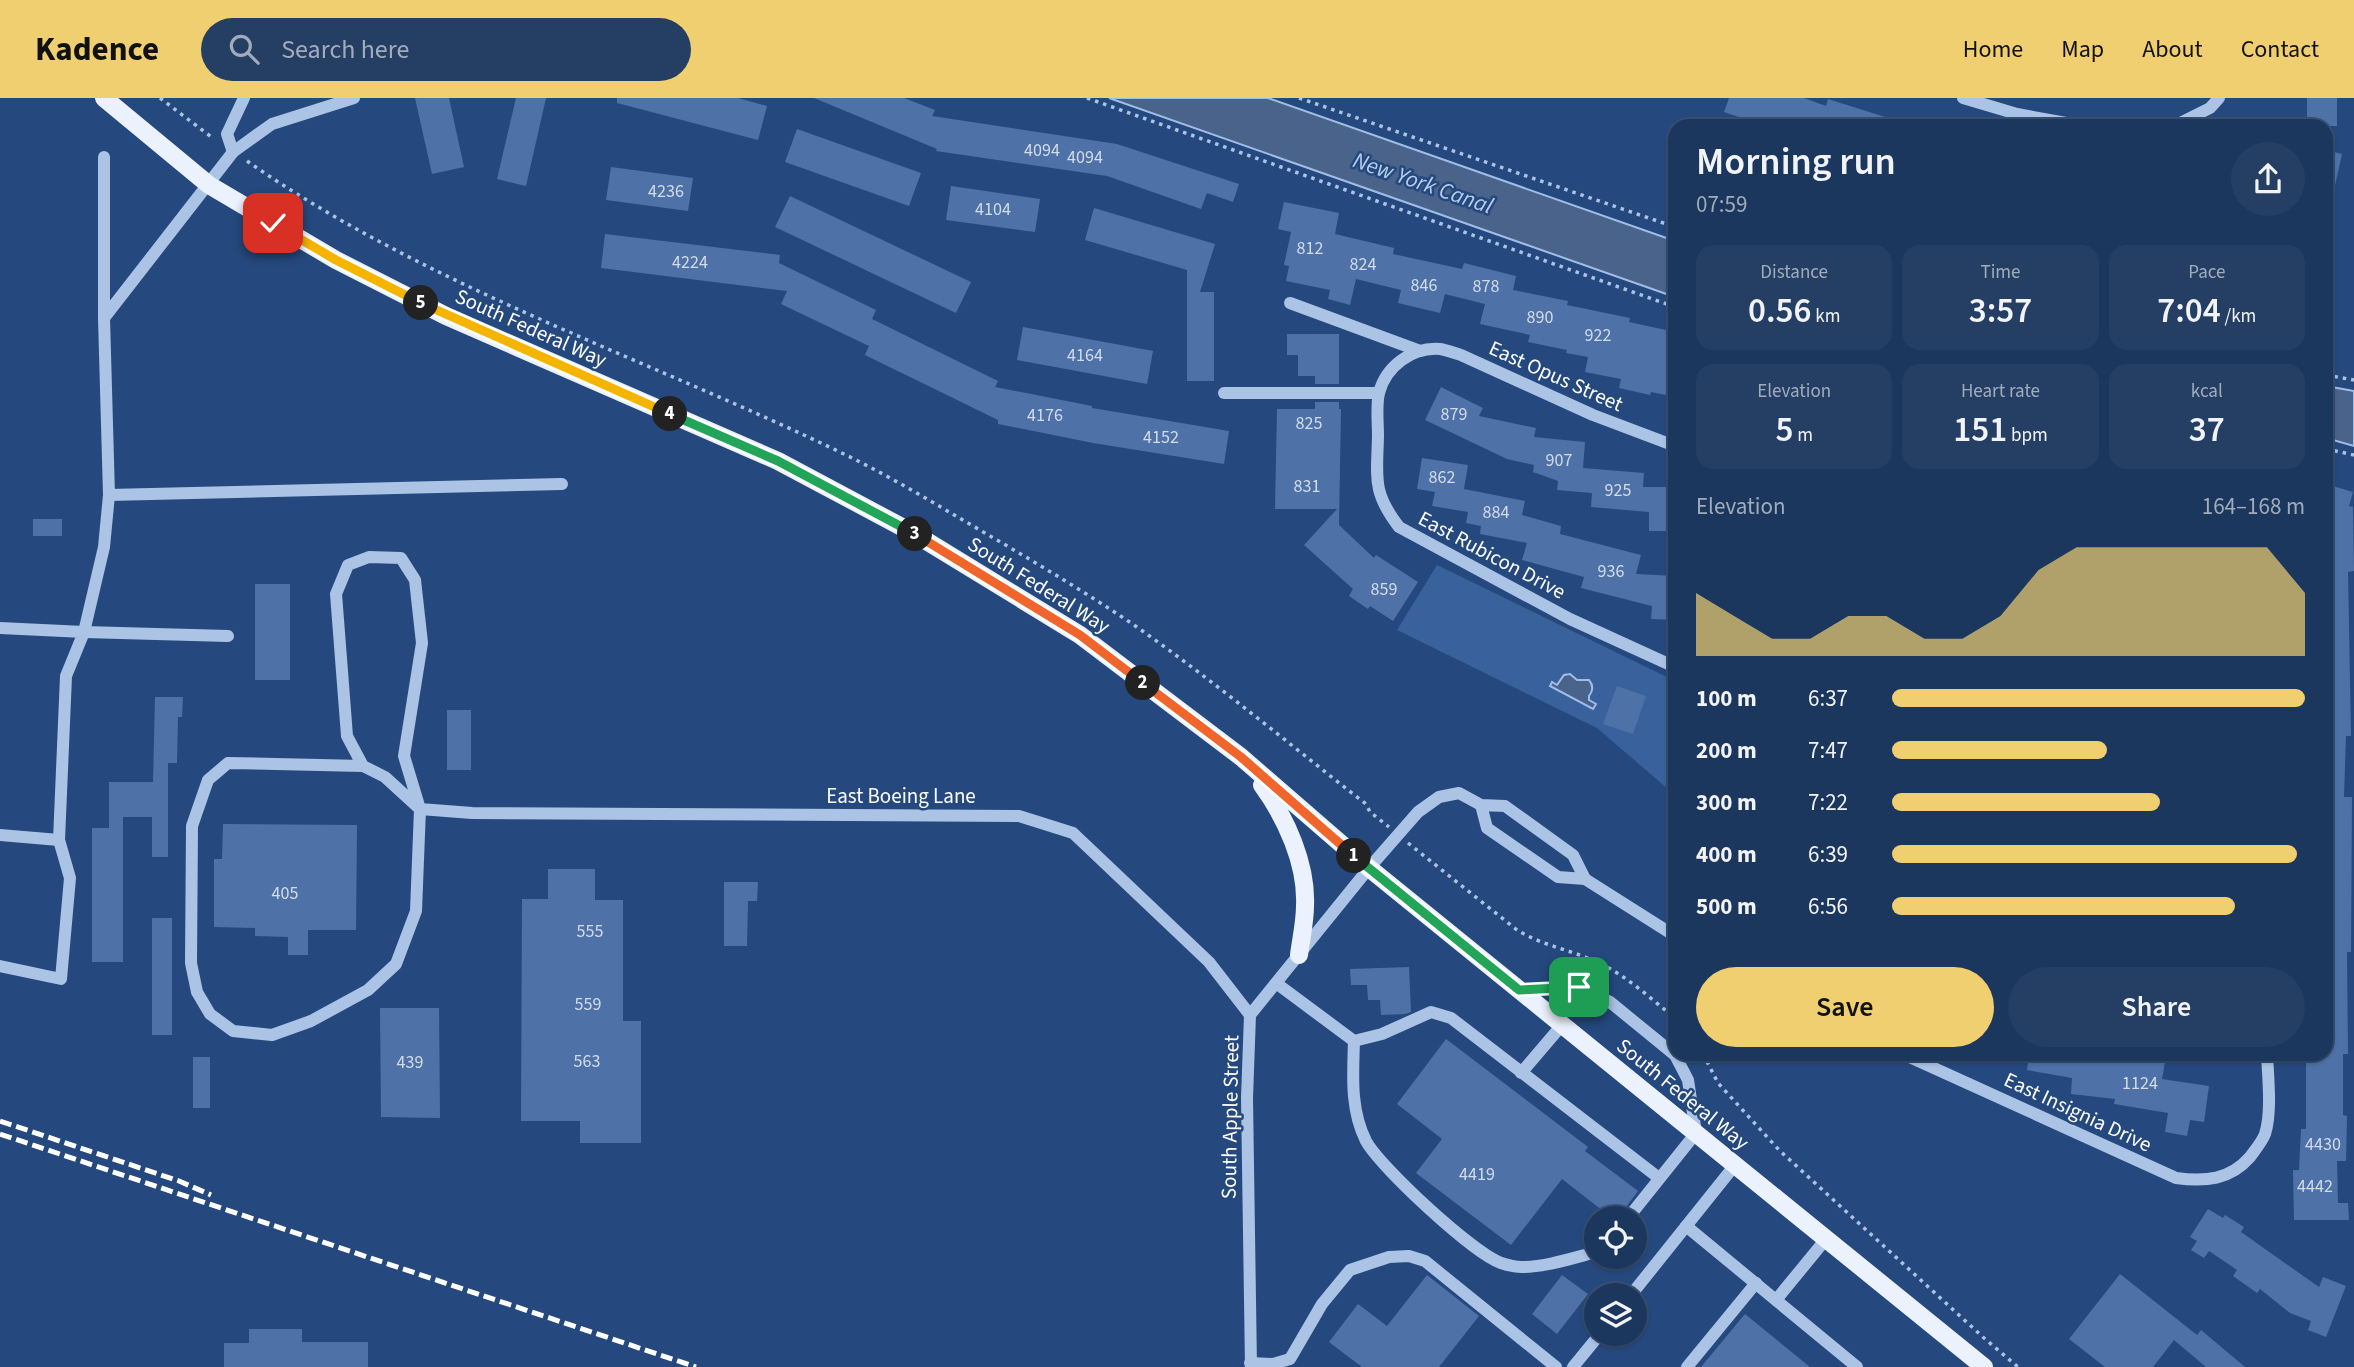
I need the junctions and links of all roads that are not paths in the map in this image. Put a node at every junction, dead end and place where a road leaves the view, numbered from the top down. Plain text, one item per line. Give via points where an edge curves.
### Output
1 (104, 98) edge
2 (244, 98) edge
3 (354, 98) edge
4 (1963, 98) edge
5 (2219, 98) edge
6 (2044, 119) edge
7 (2188, 119) edge
8 (233, 152) junction
9 (104, 157) dead end
10 (209, 185) junction
11 (1290, 303) dead end
12 (104, 318) junction
13 (1420, 351) junction
14 (1224, 393) dead end
15 (1379, 393) junction
16 (1668, 443) edge
17 (562, 484) dead end
18 (109, 495) junction
19 (0, 628) edge
20 (83, 632) junction
21 (228, 636) dead end
22 (1668, 664) edge
23 (1241, 757) junction
24 (363, 766) junction
25 (1481, 805) junction
26 (420, 809) junction
27 (0, 835) edge
28 (59, 840) junction
29 (1369, 868) junction
30 (1585, 879) junction
31 (1668, 932) edge
32 (1299, 955) junction
33 (0, 966) edge
34 (1276, 983) junction
35 (1519, 990) junction
36 (1250, 1015) junction
37 (1562, 1025) junction
38 (1354, 1041) junction
39 (1668, 1049) edge
40 (1678, 1061) edge
41 (1918, 1061) edge
42 (2267, 1061) edge
43 (1521, 1073) junction
44 (1696, 1133) junction
45 (1735, 1165) junction
46 (1658, 1178) junction
47 (1637, 1206) edge
48 (1686, 1226) junction
49 (1826, 1239) junction
50 (1584, 1255) edge
51 (1640, 1283) edge
52 (1756, 1283) junction
53 (1776, 1300) junction
54 (1590, 1346) edge
55 (1250, 1365) edge
56 (1556, 1367) edge
57 (1573, 1367) edge
58 (1687, 1367) edge
59 (1857, 1367) edge
60 (1984, 1367) edge

1 - 10 main road, South Federal Way
2 - 8 street via 227,134
3 - 8 street via 272,124
4 - 6 street
5 - 7 street
8 - 10 street
9 - 12 street
10 - 12 street
10 - 23 main road, South Federal Way via 336,260 446,316 778,461 915,534 1080,635
11 - 13 street, East Opus Street
12 - 18 street
13 - 15 street, East Rubicon Drive via 1401,359 1388,372
13 - 16 street, East Opus Street via 1440,349 1461,355
14 - 15 street
15 - 22 street, East Rubicon Drive via 1377,486 1384,508 1399,527 1570,619
17 - 18 street
18 - 20 street via 104,547
19 - 20 street
20 - 21 street
20 - 28 street via 66,676
23 - 29 main road, South Federal Way
23 - 32 main road via 1278,807 1296,850 1305,904
24 - 26 street via 385,777
24 - 26 street via 347,736 335,594 348,565 369,557 401,558 415,580 422,643 404,756
24 - 26 street via 228,763 208,780 192,826 191,963 198,992 210,1014 233,1031 272,1035 311,1021 368,990 396,964 416,911
25 - 29 street via 1459,793 1438,797 1418,812
25 - 30 street via 1505,806 1573,855
25 - 30 street via 1488,828 1558,877
26 - 36 street, East Boeing Lane via 1019,816 1073,833 1209,962
27 - 28 street
28 - 33 street via 70,878 61,979
29 - 32 street, South Apple Street
29 - 35 main road, South Federal Way
30 - 31 street
32 - 34 street, South Apple Street
34 - 36 street, South Apple Street
34 - 38 street
35 - 37 main road, South Federal Way
35 - 39 street via 1579,987 1610,1002
36 - 55 street, South Apple Street
37 - 43 street
37 - 44 main road, South Federal Way
38 - 43 street via 1431,1012 1451,1018
38 - 50 street via 1355,1111 1367,1143 1462,1238 1500,1263 1522,1267
40 - 44 street via 1688,1080
41 - 42 street, East Insignia Drive via 2176,1178 2200,1181 2240,1168 2265,1135
43 - 46 street
44 - 45 main road, South Federal Way
44 - 46 street
45 - 48 street
45 - 49 main road, South Federal Way
46 - 47 street
48 - 51 street
48 - 52 street
49 - 53 street
49 - 60 main road, South Federal Way
52 - 53 street
52 - 58 street
53 - 59 street
54 - 57 street
55 - 56 street via 1290,1359 1322,1304 1350,1270 1389,1257 1409,1256 1425,1261

